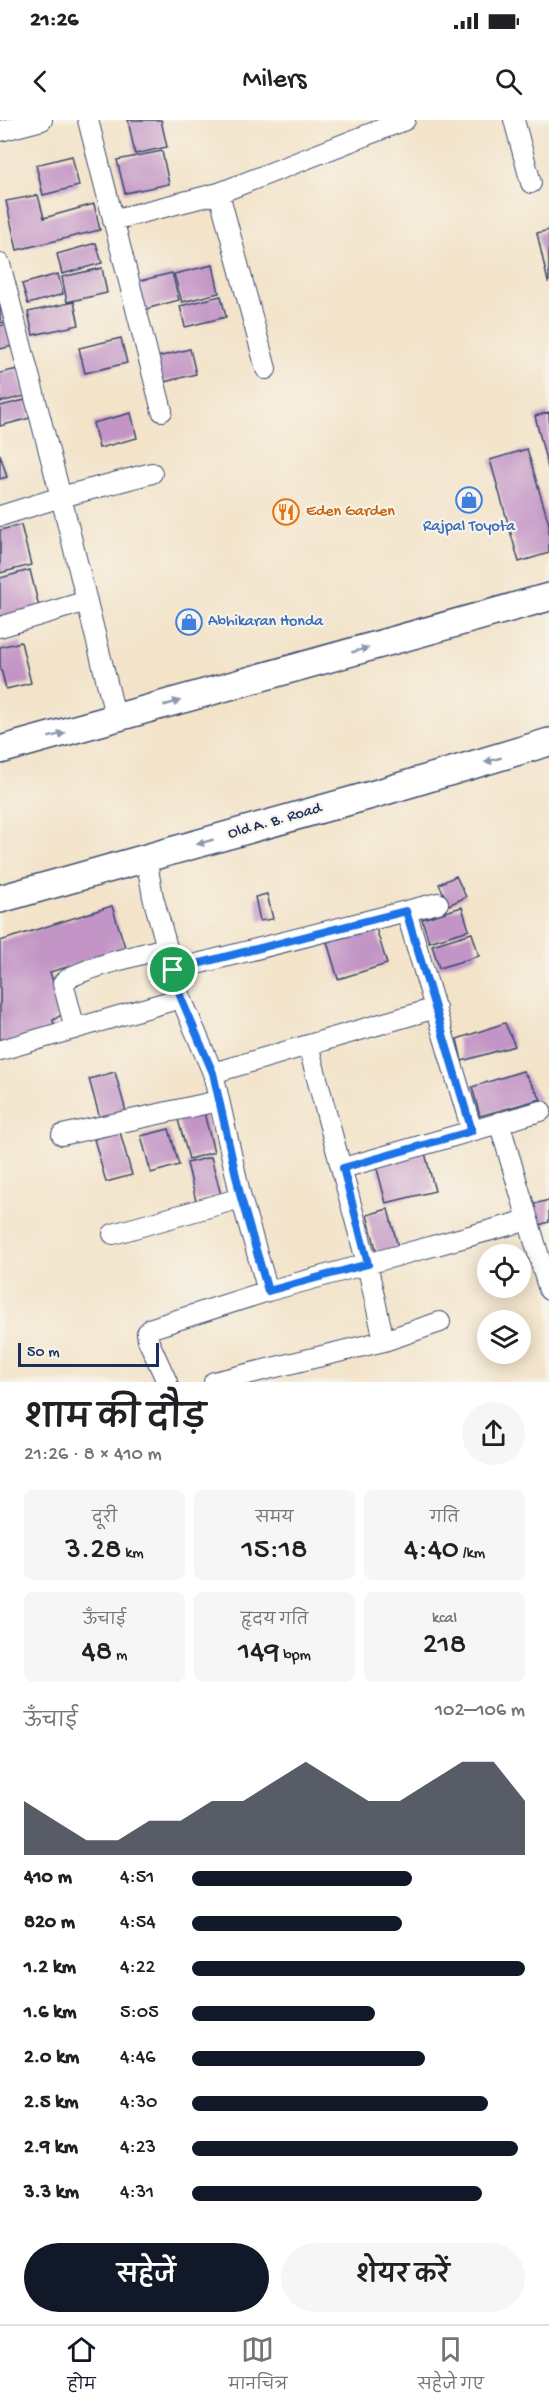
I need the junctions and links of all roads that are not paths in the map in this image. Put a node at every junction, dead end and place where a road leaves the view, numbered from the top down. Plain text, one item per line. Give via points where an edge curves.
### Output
1 (42, 120) edge
2 (88, 120) edge
3 (405, 120) edge
4 (514, 120) edge
5 (0, 131) edge
6 (531, 183) dead end
7 (219, 193) junction
8 (113, 220) junction
9 (0, 264) edge
10 (266, 369) dead end
11 (162, 411) dead end
12 (152, 473) dead end
13 (61, 497) junction
14 (0, 516) edge
15 (549, 597) edge
16 (87, 601) junction
17 (0, 627) edge
18 (116, 719) junction
19 (549, 742) edge
20 (0, 750) edge
21 (146, 858) junction
22 (0, 899) edge
23 (438, 903) dead end
24 (406, 911) junction
25 (166, 948) junction
26 (173, 970) junction
27 (181, 998) junction
28 (436, 1008) junction
29 (75, 1029) junction
30 (308, 1045) junction
31 (2, 1050) dead end
32 (213, 1073) junction
33 (218, 1101) junction
34 (541, 1111) dead end
35 (499, 1122) junction
36 (472, 1131) junction
37 (62, 1135) dead end
38 (343, 1168) junction
39 (241, 1198) junction
40 (528, 1220) junction
41 (113, 1234) dead end
42 (368, 1264) junction
43 (549, 1290) edge
44 (268, 1291) junction
45 (440, 1322) dead end
46 (384, 1341) junction
47 (167, 1382) edge
48 (214, 1382) edge

1 - 5 street
2 - 8 street
3 - 7 street
4 - 6 street
7 - 8 street
7 - 10 street
8 - 11 street
9 - 13 street
12 - 13 street
13 - 14 street
13 - 16 street
18 -> 15 main road
16 - 17 street
16 - 18 street
20 -> 18 main road
19 -> 21 main road, Old A. B. Road
21 - 22 main road, Old A. B. Road
21 - 25 street
23 - 24 street
24 - 26 street
24 - 28 street
25 - 26 street
25 - 29 street via 66,979 63,983
26 - 27 street
27 - 29 street
27 - 32 street
28 - 30 street
28 - 36 street
29 - 31 street
30 - 32 street
30 - 38 street
32 - 33 street
33 - 37 street
33 - 39 street
34 - 35 street
35 - 36 street
35 - 40 street
36 - 38 street
38 - 42 street
39 - 41 street
39 - 44 street
40 - 42 street
40 - 43 street
42 - 44 street
42 - 46 street
44 - 47 street via 152,1328 147,1333 148,1340
45 - 46 street
46 - 48 street

